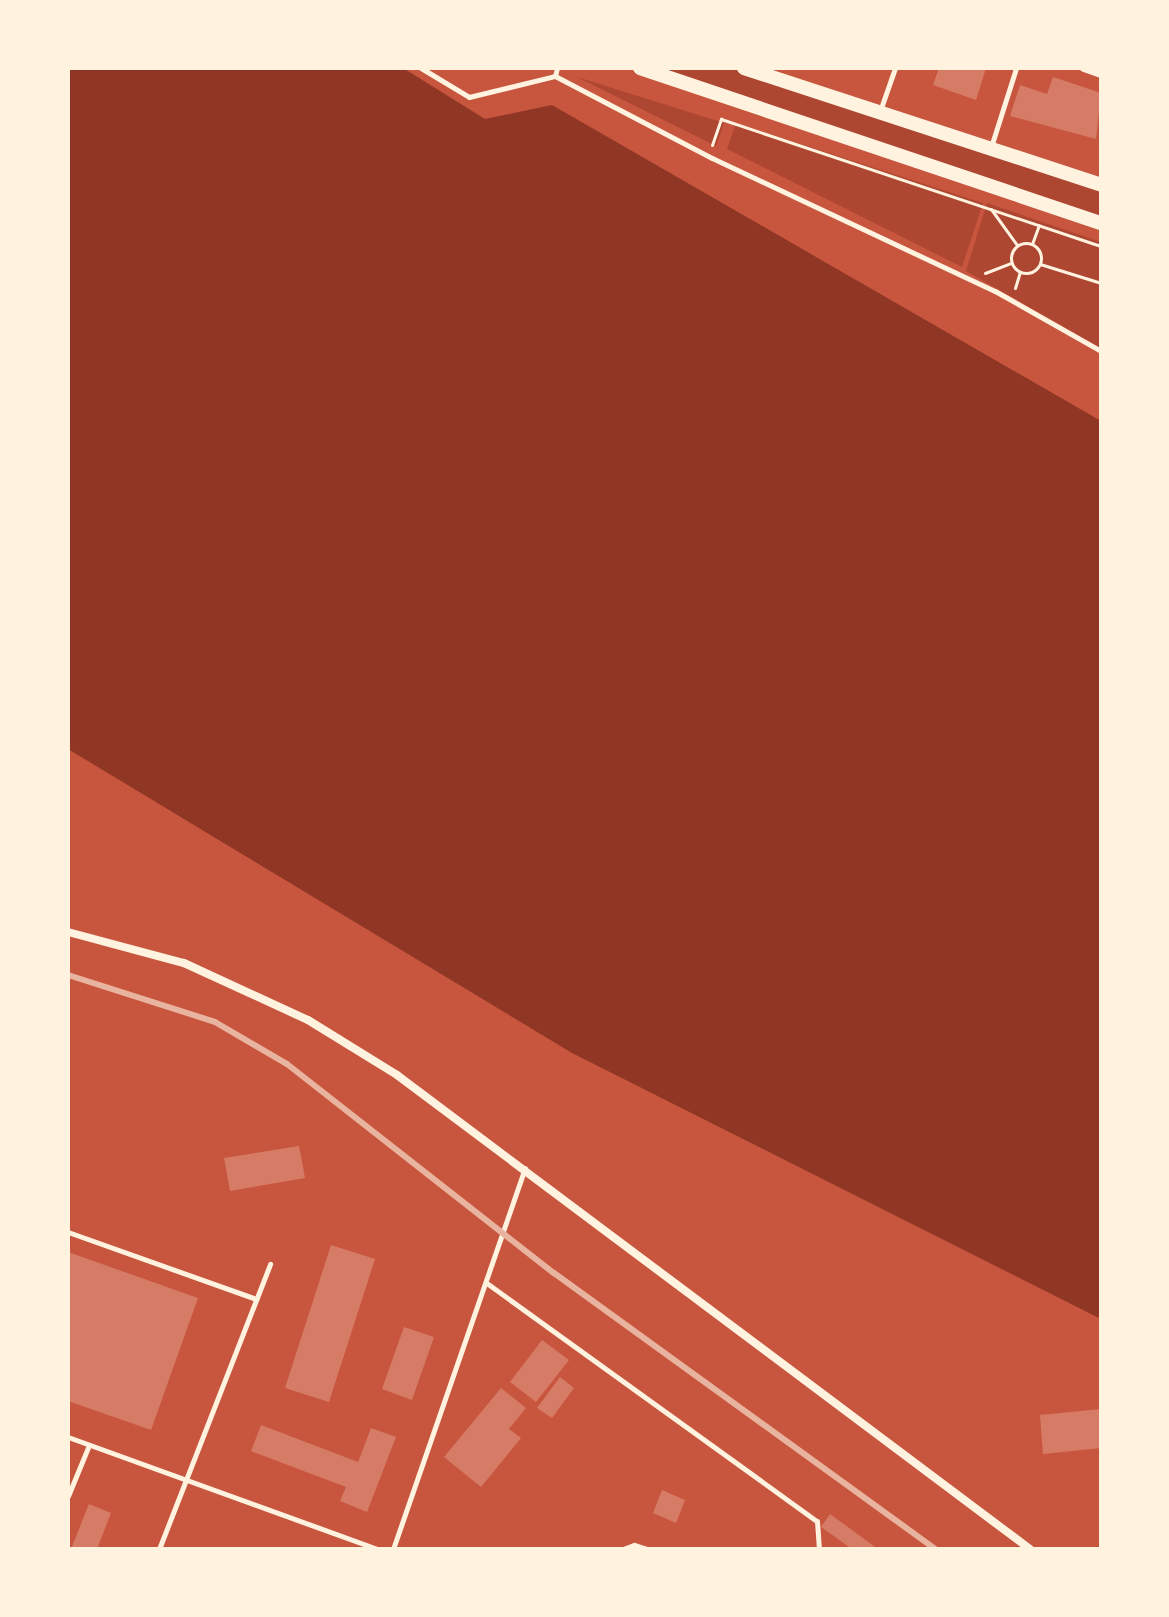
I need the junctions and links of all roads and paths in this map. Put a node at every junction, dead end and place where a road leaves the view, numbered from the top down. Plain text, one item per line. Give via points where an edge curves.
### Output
1 (421, 68) edge
2 (557, 68) edge
3 (640, 68) edge
4 (744, 68) edge
5 (895, 68) edge
6 (1016, 68) edge
7 (1084, 68) edge
8 (1101, 74) edge
9 (555, 76) junction
10 (880, 112) junction
11 (990, 148) junction
12 (708, 156) junction
13 (1101, 185) edge
14 (991, 209) junction
15 (1101, 223) edge
16 (1039, 225) junction
17 (1032, 244) junction
18 (1017, 245) junction
19 (1101, 246) edge
20 (1011, 263) junction
21 (1040, 264) junction
22 (1020, 272) junction
23 (970, 279) junction
24 (1101, 283) edge
25 (1011, 300) junction
26 (1101, 351) edge
27 (68, 932) edge
28 (525, 1168) junction
29 (68, 1232) edge
30 (270, 1264) dead end
31 (488, 1284) junction
32 (256, 1299) junction
33 (68, 1437) edge
34 (89, 1445) junction
35 (185, 1480) junction
36 (68, 1496) edge
37 (159, 1549) edge
38 (377, 1549) edge
39 (393, 1549) edge
40 (623, 1549) edge
41 (647, 1549) edge
42 (819, 1549) edge
43 (1030, 1549) edge

1 - 9 lane via 469,97
2 - 9 lane
3 - 15 main road
4 - 10 main road
5 - 10 lane
6 - 11 lane
7 - 8 street
9 - 12 lane
10 - 11 main road
11 - 13 main road
12 - 14 path via 721,119
12 - 23 lane
14 - 16 path
14 - 18 path
16 - 17 path
16 - 19 path
17 - 18 path
17 - 21 path via 1041,255
18 - 20 path
20 - 22 path
20 - 23 path
21 - 22 path via 1034,271
21 - 24 path
22 - 25 path
23 - 25 lane
25 - 26 lane
27 - 28 street via 184,963 308,1020 397,1075
28 - 31 lane
28 - 43 street
29 - 32 lane
30 - 32 lane
31 - 39 lane
31 - 42 lane via 817,1521
32 - 35 lane
33 - 34 lane
34 - 35 lane
34 - 36 lane
35 - 37 lane
35 - 38 lane
40 - 41 lane

